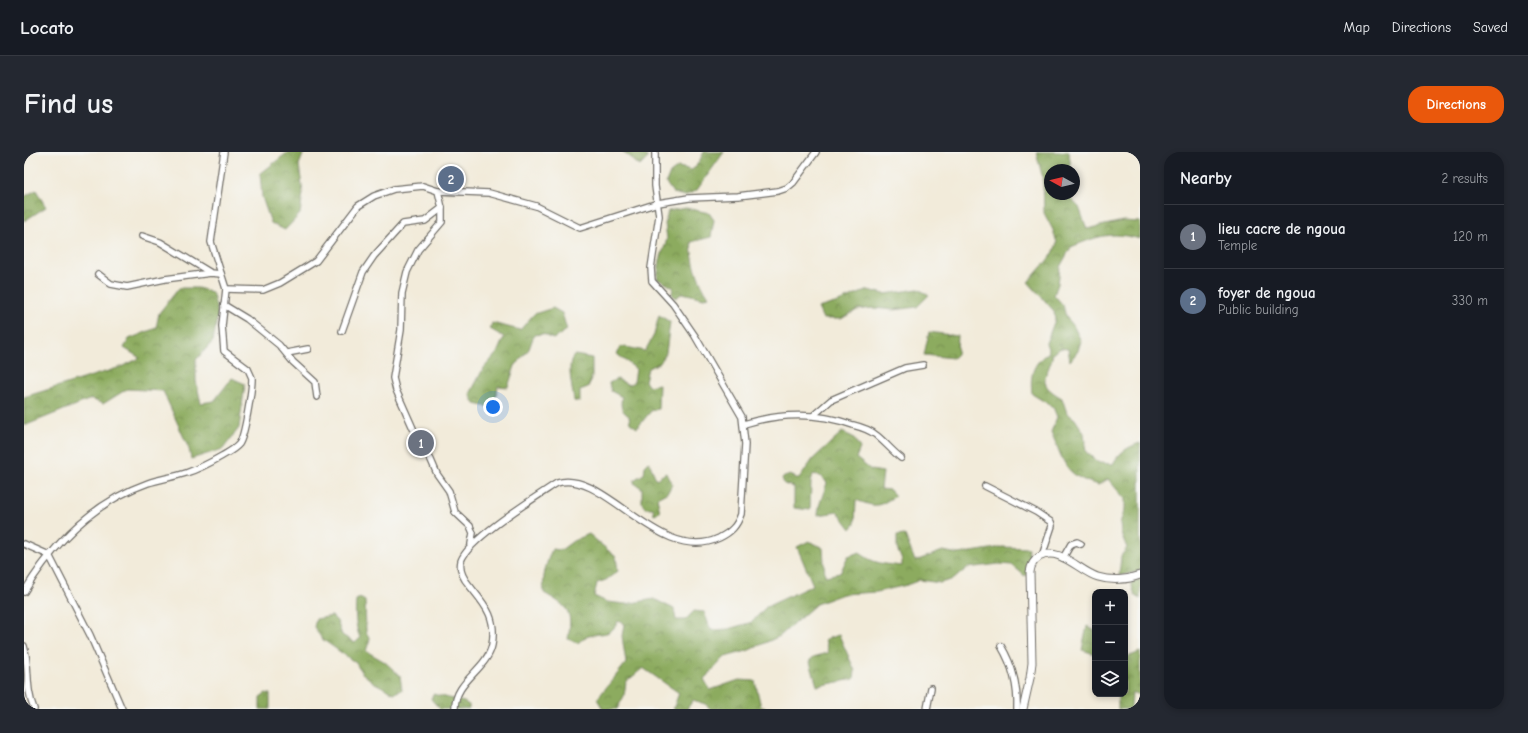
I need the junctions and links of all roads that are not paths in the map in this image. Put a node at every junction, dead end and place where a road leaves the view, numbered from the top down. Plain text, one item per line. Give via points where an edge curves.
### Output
1 (224, 152) edge
2 (654, 152) edge
3 (816, 152) edge
4 (438, 191) junction
5 (658, 203) junction
6 (442, 208) junction
7 (142, 236) dead end
8 (211, 273) junction
9 (98, 274) dead end
10 (221, 274) junction
11 (226, 289) junction
12 (224, 305) junction
13 (342, 331) dead end
14 (308, 349) dead end
15 (287, 353) junction
16 (923, 365) dead end
17 (317, 397) dead end
18 (814, 415) junction
19 (744, 424) junction
20 (901, 458) dead end
21 (984, 486) dead end
22 (24, 544) edge
23 (471, 544) junction
24 (1081, 544) dead end
25 (50, 555) junction
26 (1042, 556) junction
27 (1063, 558) junction
28 (1140, 575) edge
29 (24, 592) edge
30 (24, 646) edge
31 (1001, 646) dead end
32 (931, 688) dead end
33 (34, 709) edge
34 (122, 709) edge
35 (455, 709) edge
36 (927, 709) edge
37 (1017, 709) edge
38 (1022, 709) edge

1 - 10 street via 211,242
2 - 5 street
3 - 5 street via 793,183 778,191
4 - 5 street via 468,191 510,198 536,206 580,228
4 - 6 street
4 - 11 street via 415,186 382,192 352,212 321,255 308,266 263,290
5 - 19 street via 652,281 695,336 738,407
6 - 13 street via 425,220 403,224 368,263 358,281
6 - 23 street via 442,222 418,250 405,277 401,330 393,378 416,435 449,491 455,512 470,526 473,533
7 - 8 street via 160,242
8 - 9 street via 127,287 111,284
8 - 10 street
10 - 11 street
11 - 12 street
12 - 15 street via 263,332
12 - 25 street via 224,351 248,369 252,378 239,444 200,468 149,483 117,498 76,526
14 - 15 street
15 - 17 street via 315,382
16 - 18 street via 905,368 831,400
18 - 19 street via 770,417
18 - 20 street via 862,428 876,435
19 - 23 street via 741,514 732,530 715,540 694,543 672,538 598,491 564,480
21 - 26 street via 1051,522
22 - 25 street
23 - 35 street via 460,568 462,576 479,596 492,618 493,638 488,654 460,690
24 - 27 street via 1071,544
25 - 29 street
25 - 34 street via 90,635
26 - 27 street via 1056,555
26 - 38 street via 1035,560 1030,572 1033,647 1030,678
27 - 28 street via 1097,577 1113,580
30 - 33 street via 28,666 28,692
31 - 37 street via 1015,676 1018,688
32 - 36 street

